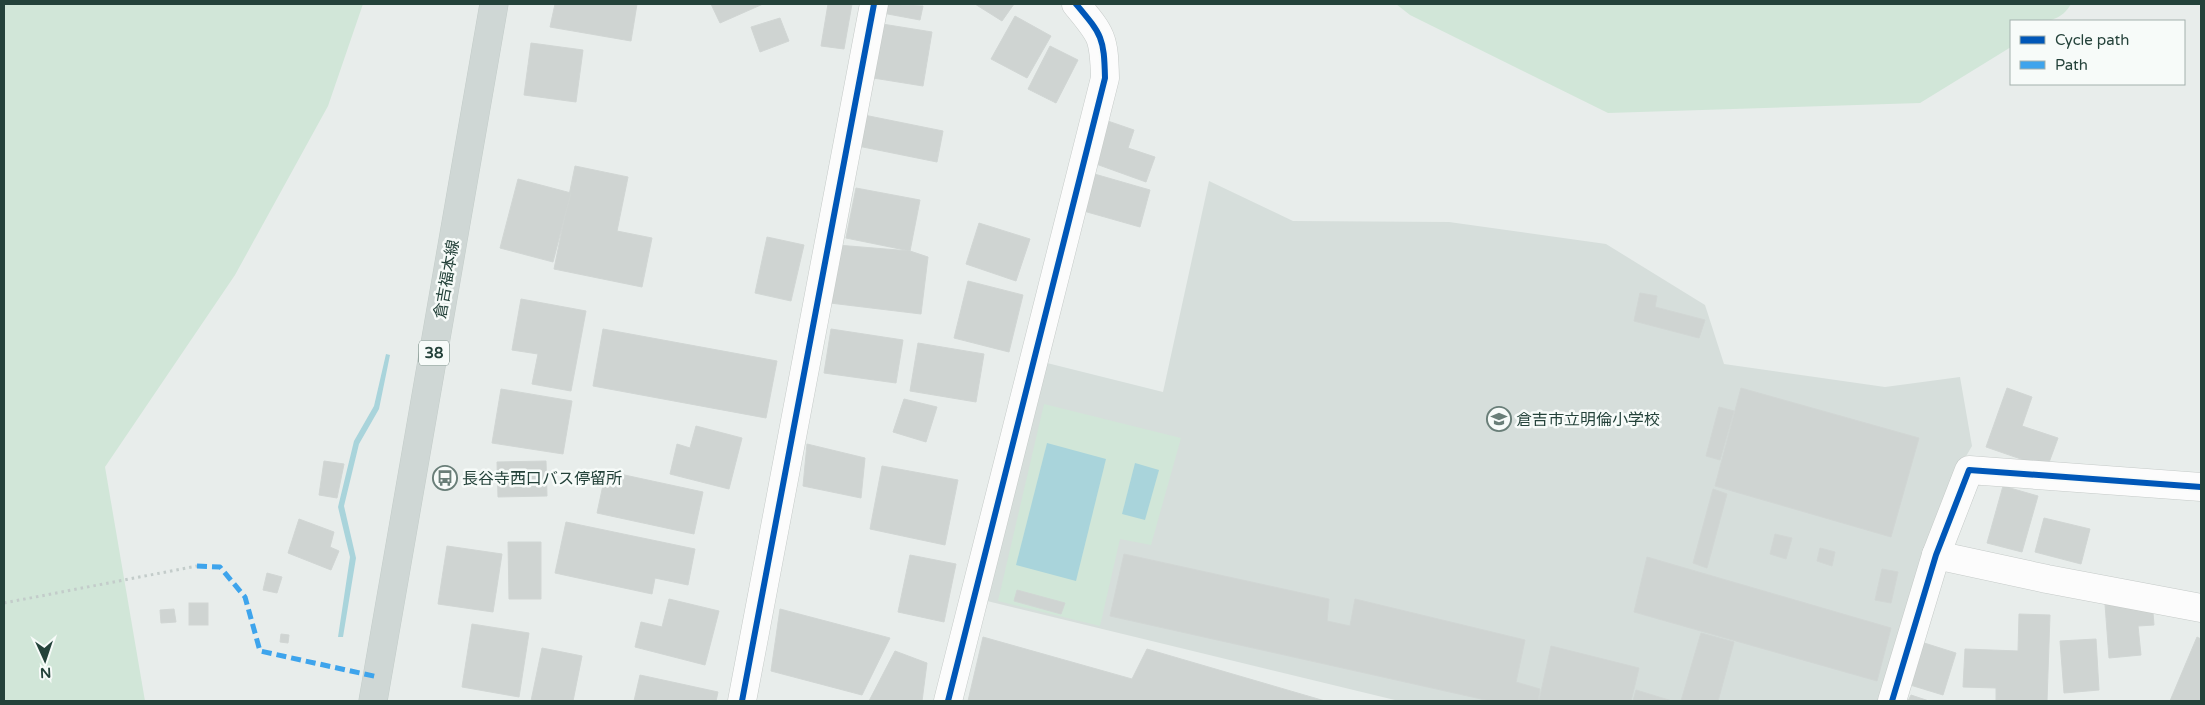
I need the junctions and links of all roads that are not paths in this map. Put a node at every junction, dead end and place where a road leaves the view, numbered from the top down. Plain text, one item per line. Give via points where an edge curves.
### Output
1 (494, 4) edge
2 (874, 4) edge
3 (1076, 4) edge
4 (2201, 487) edge
5 (1936, 555) junction
6 (2201, 608) edge
7 (373, 701) edge
8 (742, 701) edge
9 (948, 701) edge
10 (1892, 701) edge

1 - 7 main road, 倉吉福本線 / 38
2 - 8 street
3 - 9 street via 1098,31 1104,49 1104,78
4 - 5 street via 1969,470
5 - 6 street
5 - 10 street

